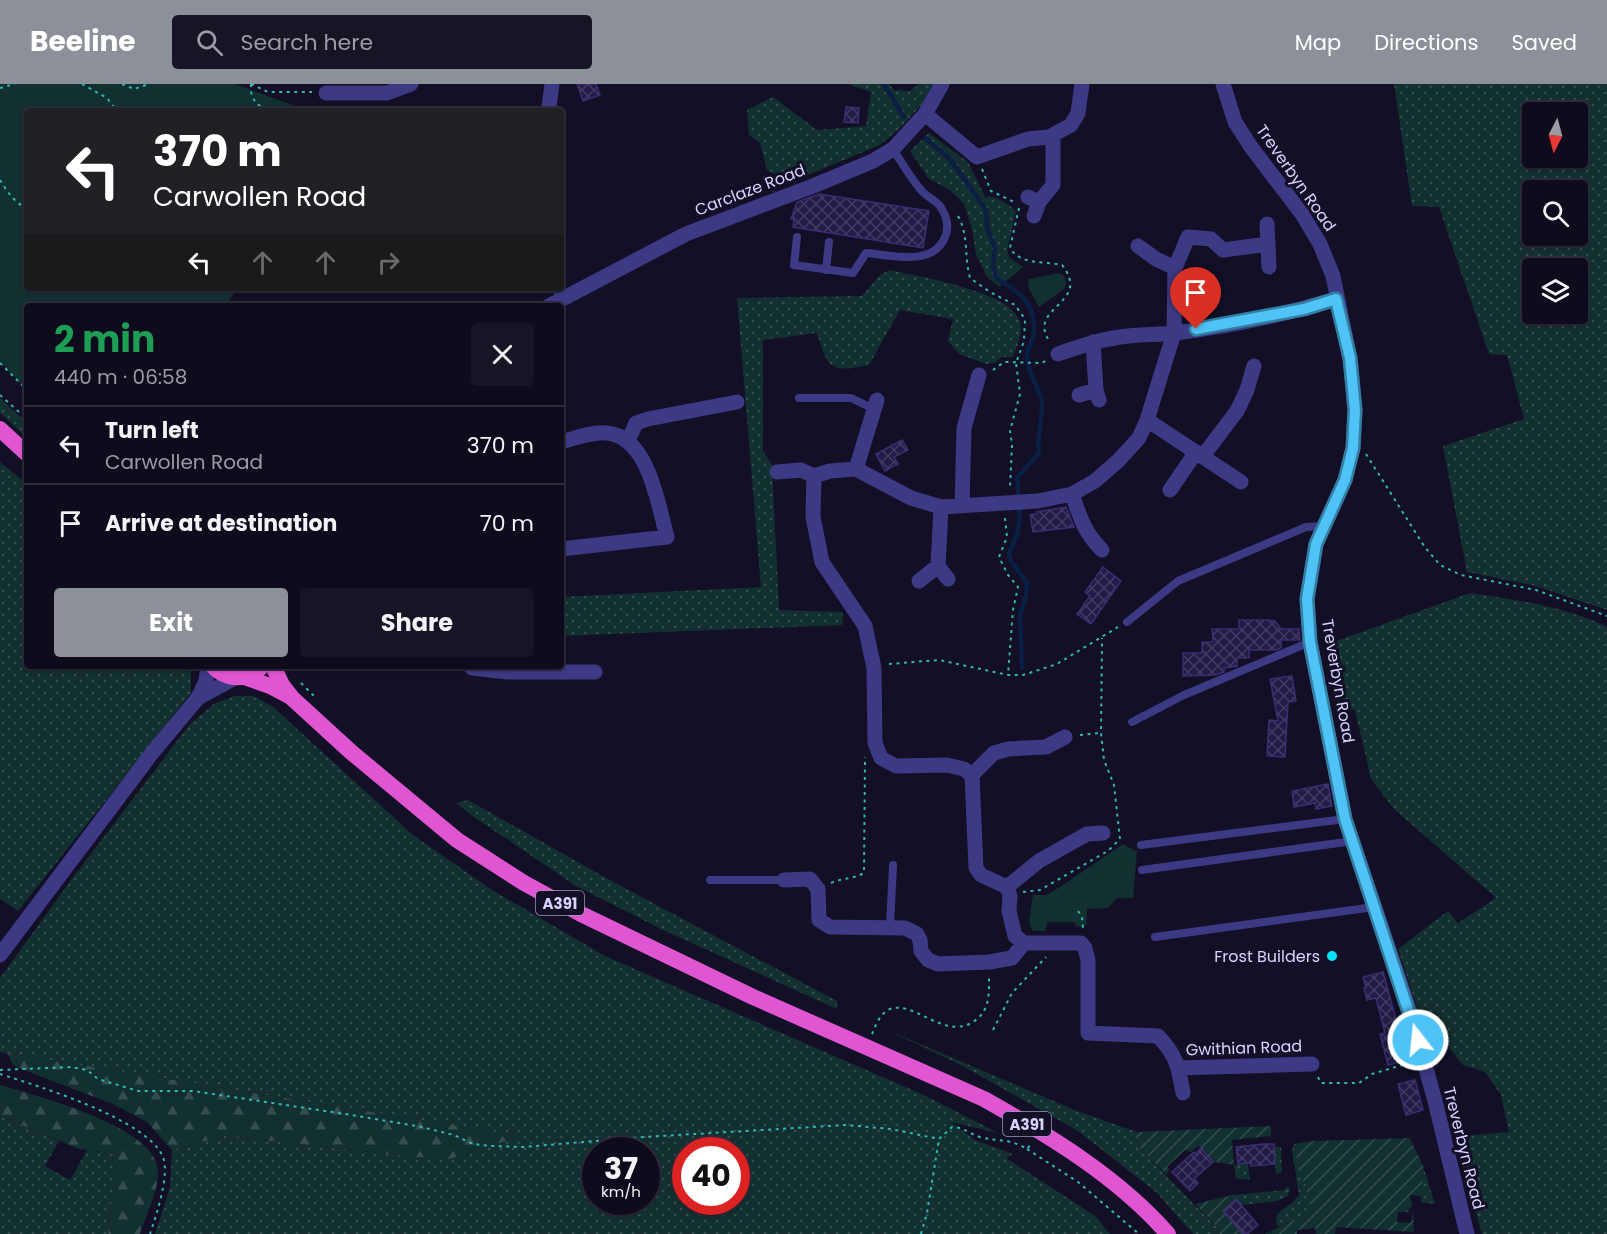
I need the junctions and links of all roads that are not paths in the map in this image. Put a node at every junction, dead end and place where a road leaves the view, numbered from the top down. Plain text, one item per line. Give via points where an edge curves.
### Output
1 (411, 84) edge
2 (552, 84) edge
3 (942, 84) edge
4 (1082, 84) edge
5 (1223, 84) edge
6 (326, 93) road end
7 (549, 107) dead end
8 (925, 114) junction
9 (1053, 135) junction
10 (893, 149) junction
11 (1034, 205) dead end
12 (1267, 224) dead end
13 (797, 237) dead end
14 (829, 242) dead end
15 (1268, 244) junction
16 (1137, 246) dead end
17 (1269, 267) dead end
18 (1175, 268) junction
19 (826, 270) junction
20 (564, 291) edge
21 (1336, 299) junction
22 (1174, 333) junction
23 (1093, 342) junction
24 (1058, 354) road end
25 (1254, 366) dead end
26 (979, 375) road end
27 (1079, 395) dead end
28 (799, 398) dead end
29 (737, 402) dead end
30 (875, 404) joint
31 (1147, 420) junction
32 (0, 429) edge
33 (564, 441) edge
34 (628, 441) junction
35 (24, 451) edge
36 (1199, 454) junction
37 (856, 470) junction
38 (777, 472) dead end
39 (814, 476) junction
40 (1241, 482) dead end
41 (1170, 490) dead end
42 (1072, 494) junction
43 (962, 506) junction
44 (940, 507) junction
45 (1324, 526) junction
46 (564, 549) edge
47 (1102, 550) dead end
48 (938, 566) junction
49 (948, 579) dead end
50 (919, 581) dead end
51 (1127, 622) road end
52 (1310, 642) junction
53 (208, 669) edge
54 (216, 669) edge
55 (259, 669) edge
56 (274, 669) edge
57 (481, 669) edge
58 (596, 672) dead end
59 (239, 678) junction
60 (198, 698) junction
61 (292, 698) junction
62 (1132, 722) dead end
63 (1065, 737) road end
64 (972, 775) junction
65 (1345, 819) junction
66 (1103, 833) dead end
67 (1353, 841) junction
68 (1141, 845) dead end
69 (893, 866) dead end
70 (1143, 870) dead end
71 (710, 880) dead end
72 (784, 880) joint
73 (1007, 887) junction
74 (1374, 907) junction
75 (890, 928) junction
76 (1155, 937) dead end
77 (1024, 943) junction
78 (0, 955) edge
79 (1312, 1064) road end
80 (1178, 1068) junction
81 (1183, 1093) dead end
82 (1168, 1234) edge
83 (1467, 1234) edge

1 - 6 street via 387,93
2 - 7 street
3 - 8 street, Carclaze Road
4 - 9 street via 1078,113 1071,125
5 - 21 street, Treverbyn Road via 1235,122 1320,244 1333,276
8 - 9 street via 977,157 1028,139
8 - 10 street, Carclaze Road
9 - 11 street via 1053,185
10 - 19 lane via 923,192 939,204 946,216 948,230 942,244 930,254 918,257 866,254 853,273
10 - 20 street, Carclaze Road via 813,186 686,234
12 - 15 street
13 - 19 lane via 794,265
14 - 19 lane
15 - 17 street
15 - 18 street via 1223,250 1211,239 1188,237
16 - 18 street
18 - 22 street
21 - 22 street via 1304,309
21 - 45 street, Treverbyn Road via 1350,358 1355,410 1353,448 1345,480
22 - 23 street
22 - 31 street
23 - 24 street
23 - 27 street via 1098,395
25 - 36 street via 1238,411
26 - 43 street via 964,428
28 - 30 lane via 851,398
29 - 34 street via 636,423
30 - 37 street
31 - 36 street
31 - 42 street via 1139,438 1119,460
32 - 35 highway
33 - 34 street via 608,432
34 - 46 street via 646,466 667,537
36 - 40 street
36 - 41 street
37 - 39 street
37 - 44 street via 911,498
38 - 39 street via 801,470
39 - 64 street via 813,517 822,562 866,626 874,668 875,743 881,758 896,766 947,765
42 - 43 street
42 - 47 street via 1085,530
43 - 44 street
44 - 48 street
45 - 51 lane via 1306,526 1178,581
45 - 52 street, Treverbyn Road via 1316,544 1307,599
48 - 49 street
48 - 50 street
52 - 62 lane via 1184,695
52 - 65 street, Treverbyn Road
53 - 60 street
54 - 59 highway
55 - 59 highway via 253,675
56 - 61 highway, A391
57 - 58 street
59 - 60 street
59 - 61 highway, A391 via 270,686
60 - 78 street
61 - 82 highway, A391 via 457,840 524,883 753,997 1010,1113 1110,1179
63 - 64 street via 1046,747 994,753
64 - 73 street via 976,868 981,875
65 - 67 street, Treverbyn Road
65 - 68 lane
66 - 73 street via 1087,834 1039,861
67 - 70 lane
67 - 74 street, Treverbyn Road
69 - 75 lane
71 - 72 lane
72 - 75 street via 810,879 818,889 819,920 830,927
73 - 77 street via 1015,936
74 - 76 lane
74 - 83 street, Treverbyn Road via 1413,1021
75 - 77 street via 905,928 916,934 927,960 938,964 1012,958
77 - 80 street, Gwithian Road via 1081,943 1088,960 1088,1033 1158,1035 1171,1050
79 - 80 street, Gwithian Road
80 - 81 street, Gwithian Road

